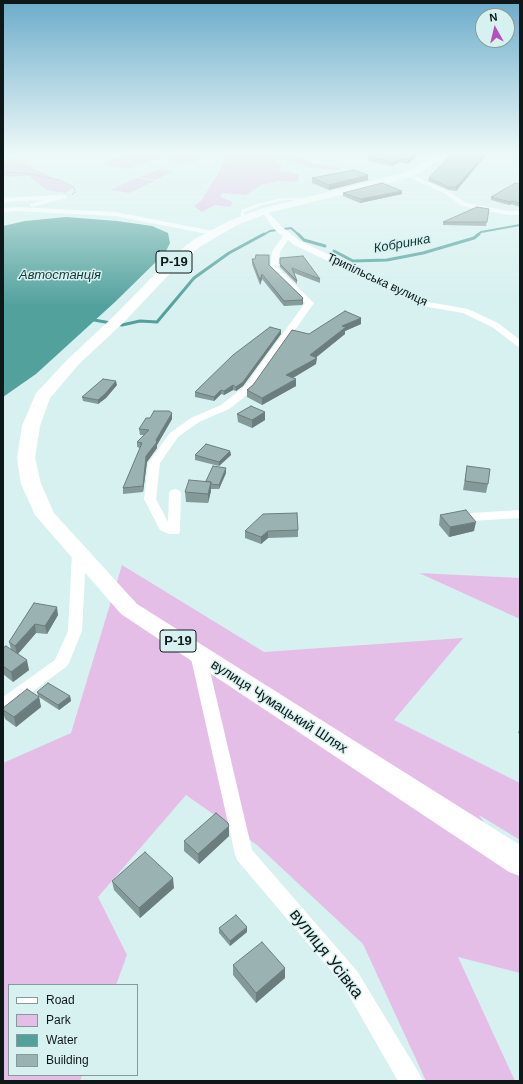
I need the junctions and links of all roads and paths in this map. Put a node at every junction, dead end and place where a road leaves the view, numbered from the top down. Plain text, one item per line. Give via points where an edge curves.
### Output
1 (34, 205) edge
2 (259, 205) edge
3 (288, 205) edge
4 (462, 205) edge
5 (16, 209) junction
6 (3, 211) edge
7 (264, 211) junction
8 (520, 213) edge
9 (243, 219) junction
10 (282, 231) junction
11 (213, 233) junction
12 (520, 344) edge
13 (175, 493) dead end
14 (520, 514) edge
15 (471, 517) edge
16 (79, 554) junction
17 (198, 654) junction
18 (3, 706) edge
19 (520, 862) edge
20 (411, 1081) edge

1 - 5 street
2 - 9 lane via 242,211
3 - 7 main road, вулиця Чумацький Шлях / Р-19
4 - 8 street
5 - 6 street
5 - 11 street via 115,214
7 - 9 main road, вулиця Чумацький Шлях / Р-19
7 - 10 street, Трипільська вулиця
9 - 11 main road, вулиця Чумацький Шлях / Р-19
10 - 12 street, Трипільська вулиця via 297,244 426,304 465,311 495,325
10 - 13 street via 274,269 310,303 248,389 225,407 195,420 174,435 154,464 150,499 164,527 174,531
11 - 16 main road, вулиця Чумацький Шлях / Р-19 via 197,242 174,262 74,361 42,398 30,426 26,458 31,484 45,515
14 - 15 street
16 - 17 main road, вулиця Чумацький Шлях / Р-19 via 129,609
16 - 18 street via 75,631 61,664
17 - 19 main road, вулиця Чумацький Шлях / Р-19
17 - 20 street, вулиця Усівка via 244,854 350,978

